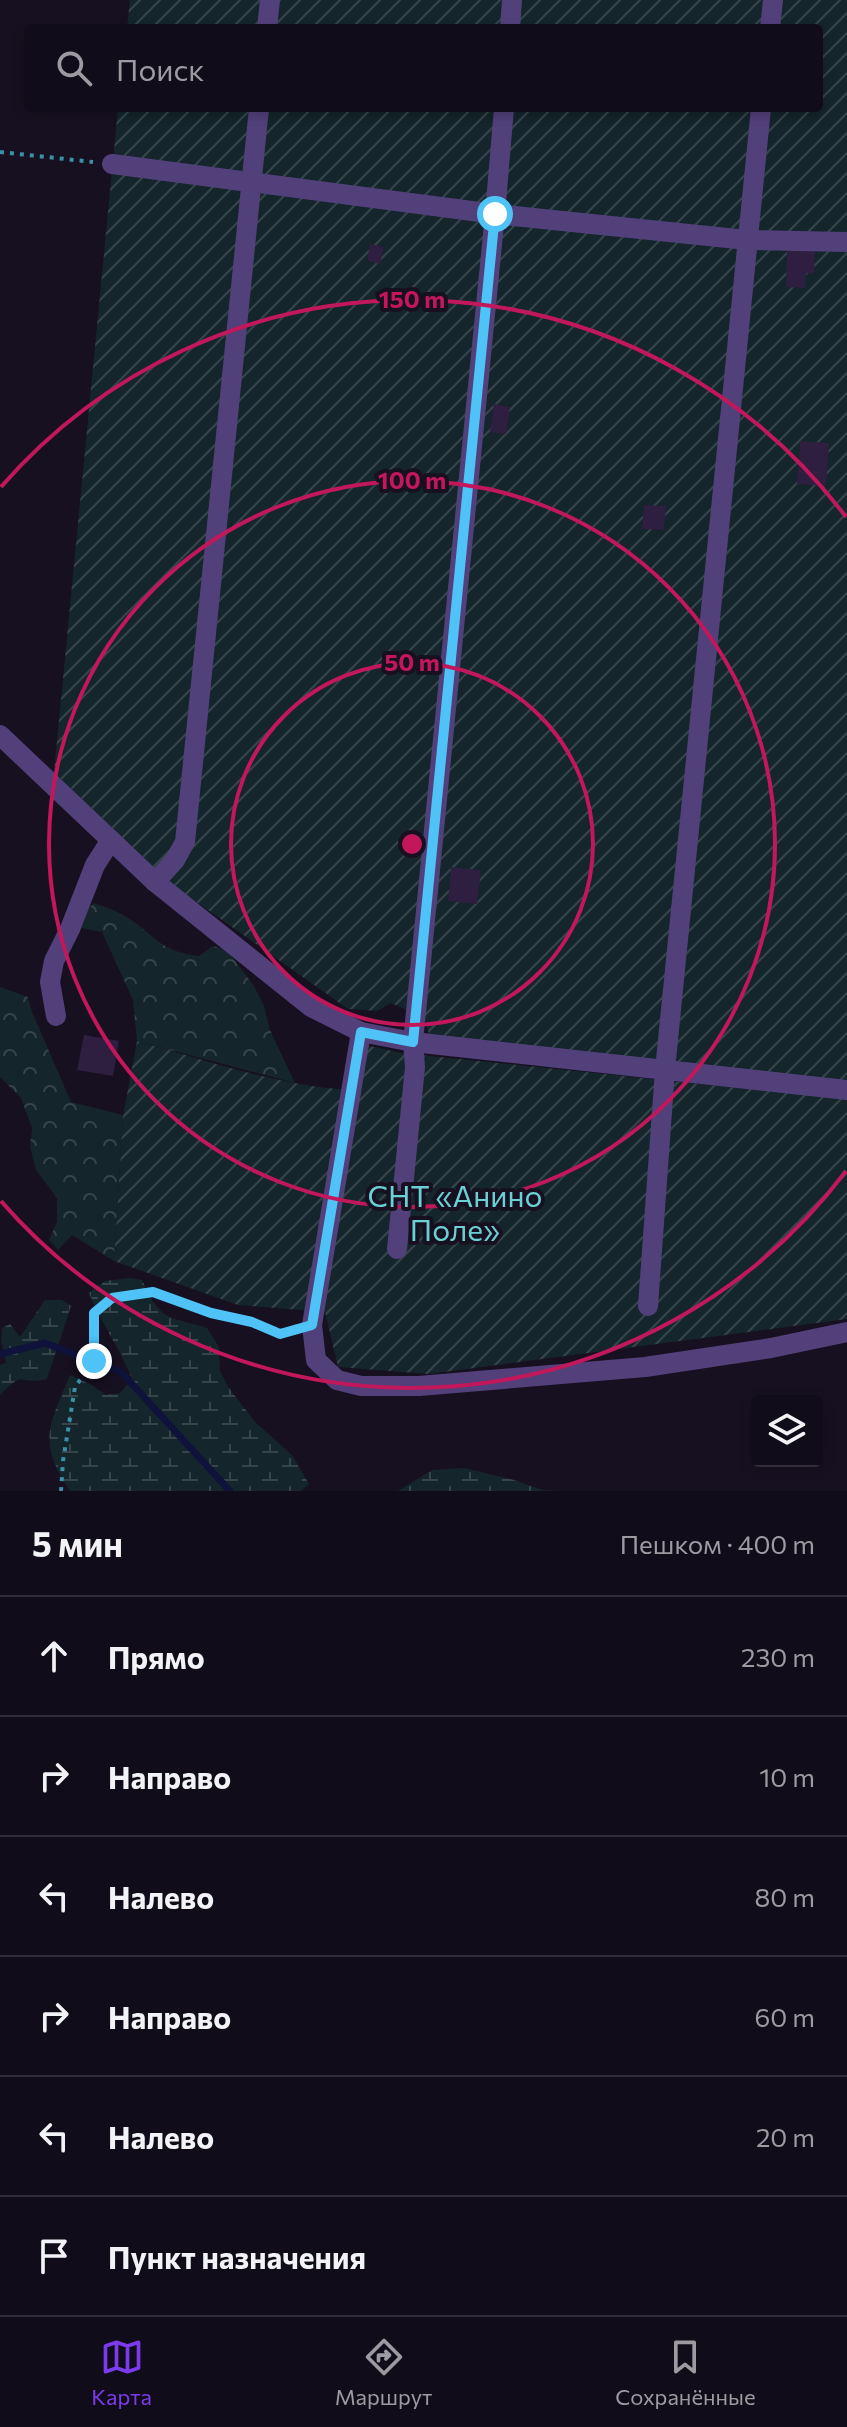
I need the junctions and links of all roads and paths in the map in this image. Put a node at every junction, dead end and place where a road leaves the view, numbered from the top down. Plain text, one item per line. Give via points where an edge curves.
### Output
1 (270, 0) edge
2 (512, 0) edge
3 (773, 0) edge
4 (267, 24) edge
5 (510, 24) edge
6 (770, 24) edge
7 (259, 112) edge
8 (504, 112) edge
9 (761, 112) edge
10 (0, 152) edge
11 (112, 164) joint
12 (251, 183) junction
13 (495, 214) junction
14 (747, 240) junction
15 (847, 242) edge
16 (0, 735) edge
17 (111, 840) junction
18 (155, 882) junction
19 (56, 1016) dead end
20 (361, 1032) junction
21 (413, 1042) junction
22 (665, 1070) junction
23 (847, 1090) edge
24 (397, 1249) dead end
25 (648, 1306) dead end
26 (312, 1325) junction
27 (847, 1332) edge
28 (61, 1491) edge

1 - 4 street
2 - 5 street
3 - 6 street
7 - 12 street
8 - 13 street
9 - 14 street
10 - 11 path
11 - 12 street
12 - 13 street
12 - 18 street via 185,842
13 - 14 street
13 - 21 street
14 - 15 street
14 - 22 street
16 - 17 street
17 - 18 street
17 - 19 street via 54,961 50,982
18 - 20 street via 311,1007
20 - 21 street
20 - 26 street
21 - 22 street
21 - 24 street
22 - 23 street
22 - 25 street
26 - 27 street via 316,1360 337,1380 361,1386 645,1367
26 - 28 path via 280,1334 153,1292 112,1298 94,1313 94,1361 75,1387

